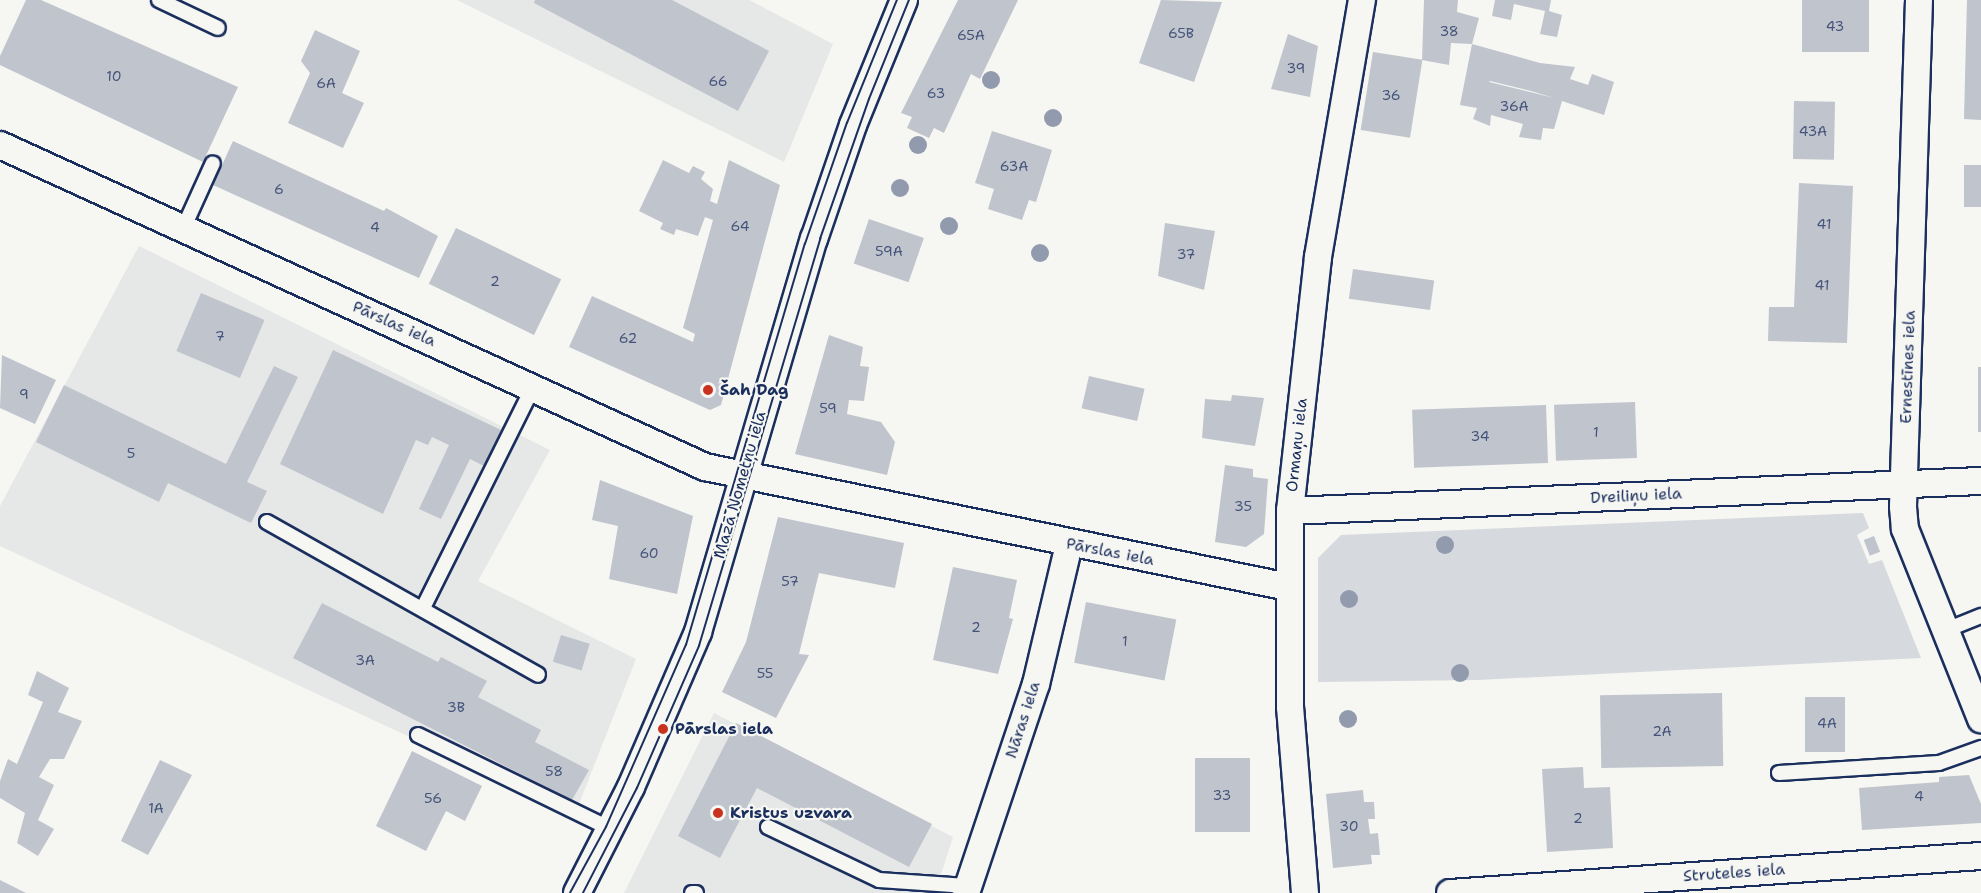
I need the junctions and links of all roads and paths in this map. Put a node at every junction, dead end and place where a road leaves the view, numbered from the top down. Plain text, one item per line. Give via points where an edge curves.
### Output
1 (159, 0) edge
2 (904, 0) edge
3 (1362, 0) edge
4 (1918, 0) edge
5 (218, 28) dead end
6 (0, 145) edge
7 (213, 163) dead end
8 (183, 229) junction
9 (533, 387) junction
10 (742, 476) junction
11 (1981, 480) edge
12 (1903, 483) junction
13 (1290, 511) junction
14 (267, 522) dead end
15 (1069, 544) junction
16 (1288, 587) junction
17 (423, 608) junction
18 (1981, 616) edge
19 (1946, 630) junction
20 (538, 675) dead end
21 (1981, 719) edge
22 (418, 735) dead end
23 (1981, 748) edge
24 (1779, 773) dead end
25 (768, 827) dead end
26 (611, 829) junction
27 (1981, 856) edge
28 (966, 890) edge
29 (577, 893) edge
30 (1305, 893) edge
31 (1450, 893) edge

1 - 5 lane
2 - 10 street, Mazā Nometņu iela via 853,125 814,239
3 - 13 street, Ormaņu iela via 1318,257
4 - 12 street, Ernestīnes iela
6 - 8 street, Pārslas iela
7 - 8 lane
8 - 9 street, Pārslas iela
9 - 10 street, Pārslas iela via 705,467
9 - 17 lane
10 - 15 street, Pārslas iela
10 - 26 street, Mazā Nometņu iela via 698,632
11 - 12 street, Dreiliņu iela
12 - 13 street, Dreiliņu iela
12 - 19 street, Ernestīnes iela via 1905,529
13 - 16 street, Ormaņu iela
14 - 17 lane
15 - 16 street, Pārslas iela
15 - 28 street, Nāras iela via 1036,684
16 - 30 street, Ormaņu iela via 1290,707
17 - 20 lane
18 - 19 lane
19 - 21 street, Ernestīnes iela
22 - 26 lane
23 - 24 lane via 1939,763
25 - 28 lane via 879,880
26 - 29 street, Mazā Nometņu iela
27 - 31 street, Struteles iela

